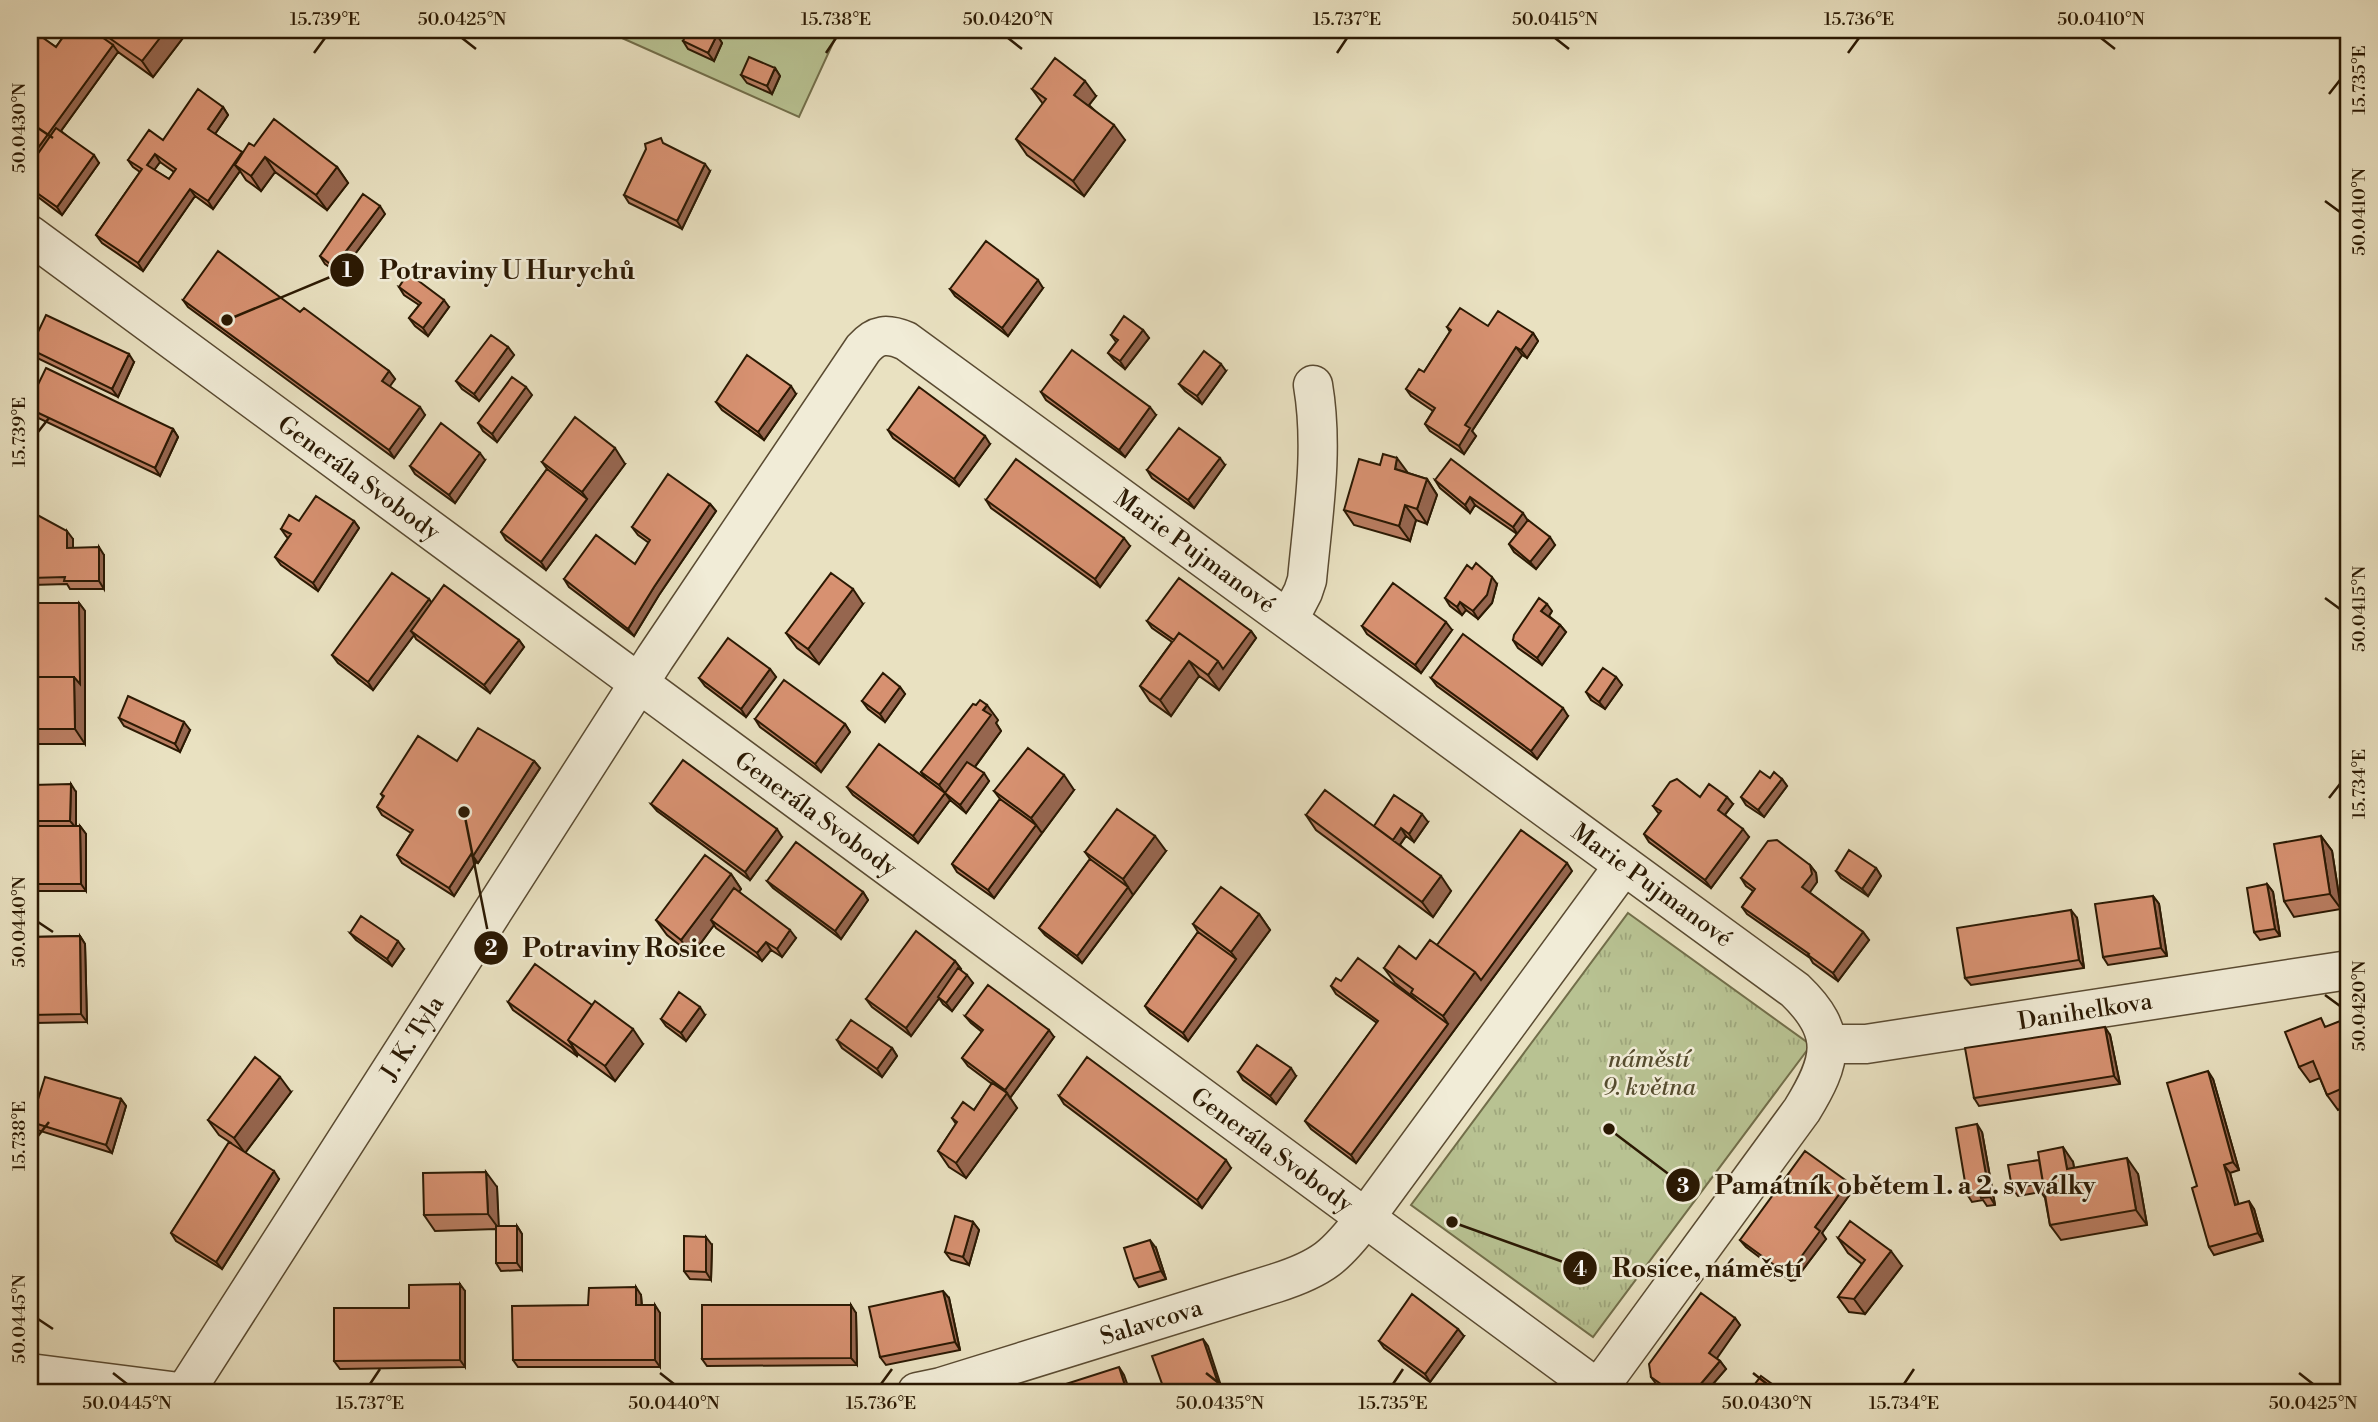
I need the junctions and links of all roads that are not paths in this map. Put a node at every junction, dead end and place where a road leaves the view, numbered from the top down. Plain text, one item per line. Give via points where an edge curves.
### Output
1 (33, 244) edge
2 (1313, 385) dead end
3 (1289, 619) junction
4 (639, 684) junction
5 (1624, 865) junction
6 (2342, 971) dead end
7 (1827, 1044) junction
8 (1365, 1218) junction
9 (30, 1373) edge
10 (1600, 1391) edge
11 (179, 1392) edge
12 (185, 1392) edge
13 (917, 1392) edge

1 - 4 street, Generála Svobody
2 - 3 street via 1318,413 1317,486 1307,580
3 - 4 street, Marie Pujmanové via 905,341 887,334 863,349
3 - 5 street, Marie Pujmanové
4 - 8 street, Generála Svobody
4 - 12 street, J. K. Tyla
5 - 7 street, Marie Pujmanové via 1795,990 1818,1016
5 - 8 street
6 - 7 street, Danihelkova via 1866,1044
7 - 10 street via 1824,1071 1802,1110
8 - 10 street, Generála Svobody
8 - 13 street, Salavcova via 1332,1258 1301,1275
9 - 11 street

